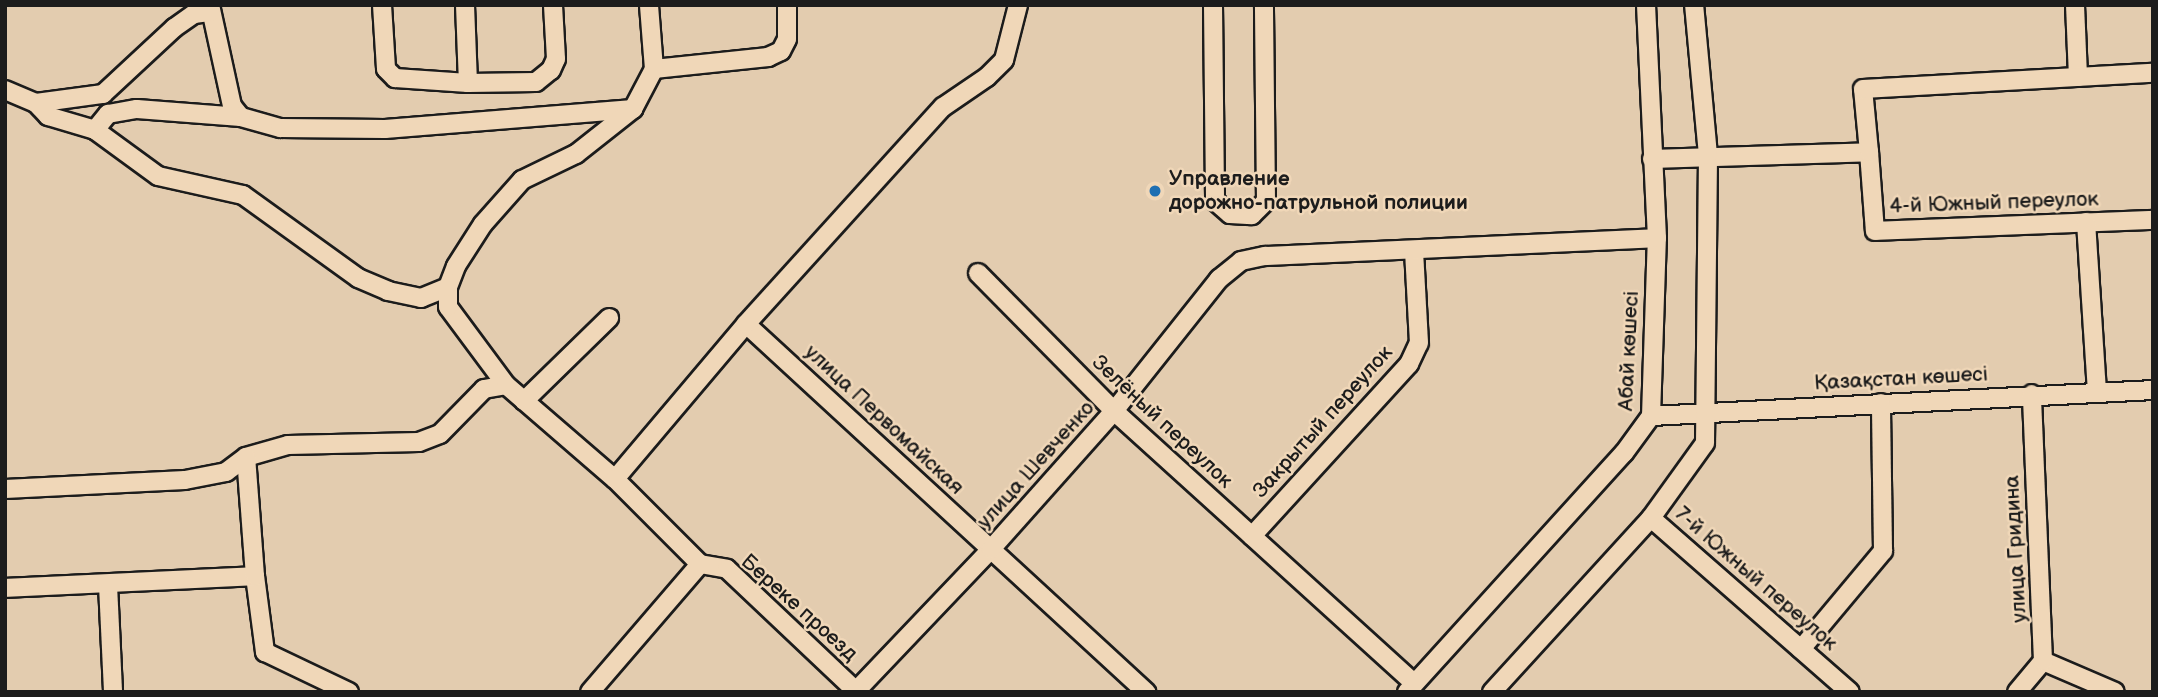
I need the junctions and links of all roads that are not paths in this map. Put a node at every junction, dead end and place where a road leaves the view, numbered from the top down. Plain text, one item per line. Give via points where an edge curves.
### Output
1 (382, 5) edge
2 (465, 5) edge
3 (553, 5) edge
4 (649, 5) edge
5 (786, 5) edge
6 (1018, 5) edge
7 (1213, 5) edge
8 (1264, 5) edge
9 (1646, 5) edge
10 (1694, 5) edge
11 (2075, 5) edge
12 (211, 9) edge
13 (654, 69) junction
14 (2153, 73) edge
15 (2078, 77) junction
16 (468, 83) junction
17 (5, 90) edge
18 (103, 93) junction
19 (37, 103) junction
20 (633, 109) junction
21 (108, 114) junction
22 (241, 117) junction
23 (95, 130) junction
24 (1869, 152) junction
25 (1708, 155) junction
26 (1652, 159) junction
27 (2153, 220) edge
28 (2086, 222) junction
29 (1657, 238) junction
30 (1414, 250) junction
31 (978, 273) dead end
32 (448, 287) junction
33 (609, 318) dead end
34 (746, 324) junction
35 (506, 385) junction
36 (2153, 390) edge
37 (2097, 392) junction
38 (2032, 394) junction
39 (524, 401) junction
40 (1881, 403) junction
41 (1114, 411) junction
42 (1705, 413) junction
43 (1651, 416) junction
44 (246, 457) junction
45 (615, 479) junction
46 (5, 489) edge
47 (1651, 518) junction
48 (1252, 536) junction
49 (991, 549) junction
50 (700, 564) junction
51 (255, 576) junction
52 (108, 585) junction
53 (5, 589) edge
54 (1801, 649) junction
55 (2043, 661) junction
56 (1410, 687) edge
57 (856, 691) edge
58 (113, 692) edge
59 (349, 692) edge
60 (590, 692) edge
61 (1146, 692) edge
62 (1492, 692) edge
63 (1850, 692) edge
64 (2017, 692) edge
65 (2115, 692) edge

1 - 16 street via 386,69 395,78
2 - 16 street
3 - 16 street via 555,59 551,70 536,82
4 - 13 street
5 - 13 street via 787,38 781,51 768,57
6 - 34 street via 1003,60 987,77 943,107
7 - 8 street via 1215,201 1230,214 1252,215 1266,201
9 - 26 street, Абай көшесі
10 - 25 street
11 - 15 street
12 - 18 street via 174,28
12 - 22 street via 232,106
13 - 20 street
14 - 15 street, 4-й Южный переулок
15 - 24 street, 4-й Южный переулок via 1863,89
17 - 19 street
18 - 19 street
18 - 21 street
19 - 23 street via 48,116
20 - 22 street via 321,132 280,128
20 - 32 street via 576,154 522,180 483,224
21 - 22 street via 136,109
21 - 23 street
23 - 32 street via 158,176 243,195 358,278 378,287 421,298
24 - 25 street
24 - 28 street, 4-й Южный переулок via 1875,231
25 - 26 street
25 - 42 street
26 - 29 street, Абай көшесі
27 - 28 street, 4-й Южный переулок
28 - 37 street
29 - 30 street
29 - 43 street, Абай көшесі
30 - 41 street, улица Шевченко via 1241,261 1219,279
30 - 48 street, Закрытый переулок via 1419,343 1409,364
31 - 41 street, Зелёный переулок
32 - 35 street, Береке проезд via 448,307
33 - 39 street
34 - 45 street
34 - 49 street, улица Первомайская
35 - 39 street, Береке проезд
35 - 44 street via 484,389 440,434 418,442 288,445
36 - 37 street, Қазақстан көшесі
37 - 38 street, Қазақстан көшесі
38 - 40 street, Қазақстан көшесі
38 - 55 street, улица Гридина
39 - 45 street, Береке проезд
40 - 42 street, Қазақстан көшесі
40 - 54 street via 1883,551
41 - 48 street, Зелёный переулок
41 - 49 street, улица Шевченко
42 - 43 street, Қазақстан көшесі
42 - 47 street via 1704,443
43 - 56 street, Абай көшесі via 1624,453
44 - 46 street via 226,472 185,480
44 - 51 street
45 - 50 street, Береке проезд
47 - 54 street, 7-й Южный переулок
47 - 62 street, 7-й Южный переулок
48 - 56 street, Зелёный переулок
49 - 57 street, улица Шевченко
49 - 61 street, улица Первомайская
50 - 57 street, Береке проезд via 727,569
50 - 60 street
51 - 52 street
51 - 59 street via 265,652
52 - 53 street
52 - 58 street
54 - 63 street, 7-й Южный переулок
55 - 64 street
55 - 65 street

